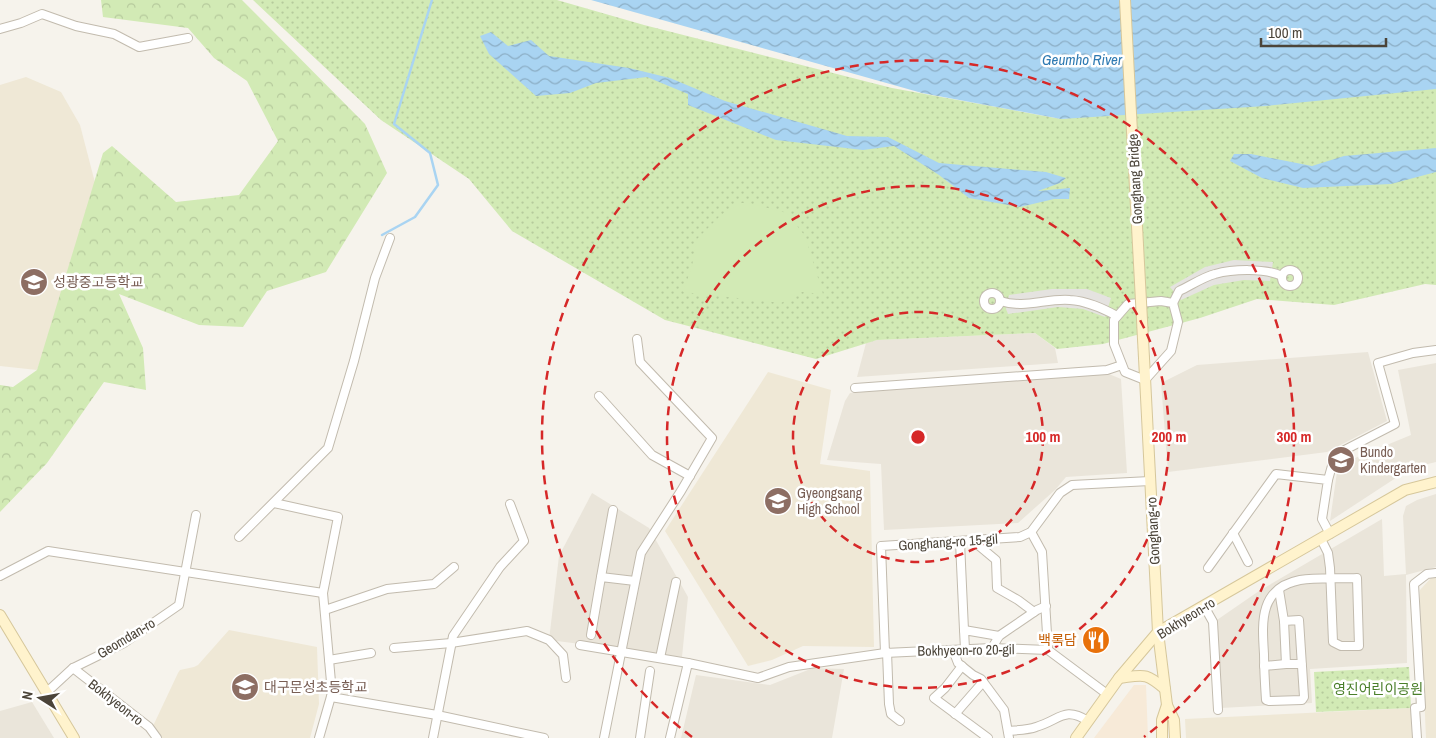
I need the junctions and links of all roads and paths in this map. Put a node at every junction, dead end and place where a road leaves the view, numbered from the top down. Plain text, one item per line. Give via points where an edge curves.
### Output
1 (1125, 0) edge
2 (0, 29) edge
3 (188, 38) dead end
4 (390, 238) dead end
5 (1282, 276) dead end
6 (1000, 301) dead end
7 (1173, 304) junction
8 (1117, 316) junction
9 (637, 339) dead end
10 (1436, 350) edge
11 (1144, 358) joint
12 (1122, 365) junction
13 (1145, 380) junction
14 (855, 388) dead end
15 (599, 396) dead end
16 (690, 476) junction
17 (1328, 480) junction
18 (1150, 481) junction
19 (1436, 482) edge
20 (274, 502) junction
21 (510, 504) dead end
22 (613, 510) dead end
23 (196, 515) dead end
24 (1031, 532) junction
25 (1233, 533) junction
26 (239, 537) dead end
27 (1325, 537) junction
28 (978, 539) junction
29 (960, 542) junction
30 (1248, 562) dead end
31 (454, 567) dead end
32 (1208, 568) dead end
33 (185, 572) junction
34 (1436, 573) edge
35 (0, 576) edge
36 (601, 577) junction
37 (1331, 579) junction
38 (635, 581) junction
39 (676, 582) dead end
40 (1280, 590) junction
41 (323, 593) junction
42 (1046, 604) junction
43 (1204, 606) junction
44 (325, 610) junction
45 (1034, 612) junction
46 (0, 615) edge
47 (1284, 621) junction
48 (964, 630) junction
49 (1158, 632) junction
50 (590, 635) dead end
51 (999, 636) junction
52 (452, 643) junction
53 (580, 645) dead end
54 (394, 648) dead end
55 (992, 648) junction
56 (965, 649) junction
57 (953, 650) junction
58 (1048, 650) junction
59 (621, 652) junction
60 (886, 652) junction
61 (371, 653) dead end
62 (660, 658) junction
63 (330, 660) junction
64 (688, 663) junction
65 (1286, 664) junction
66 (1302, 664) junction
67 (962, 666) junction
68 (1264, 666) junction
69 (73, 668) junction
70 (650, 671) dead end
71 (566, 678) dead end
72 (1119, 678) junction
73 (983, 682) junction
74 (1165, 689) junction
75 (47, 692) junction
76 (1107, 694) junction
77 (331, 697) junction
78 (1167, 705) junction
79 (1218, 710) dead end
80 (956, 714) junction
81 (437, 715) junction
82 (1088, 720) junction
83 (900, 721) dead end
84 (512, 735) edge
85 (1009, 735) edge
86 (74, 738) edge
87 (157, 738) edge
88 (319, 738) edge
89 (433, 738) edge
90 (544, 738) edge
91 (604, 738) edge
92 (640, 738) edge
93 (670, 738) edge
94 (988, 738) edge
95 (1076, 738) edge
96 (1162, 738) edge
97 (1175, 738) edge
98 (1417, 738) edge

1 - 11 main road, Gonghang Bridge, bridge
2 - 3 street via 42,14 114,34 139,47
4 - 20 street via 375,278 328,448
5 - 7 street via 1272,272 1246,271 1214,274 1178,291
6 - 8 street via 1011,305 1068,299 1094,304
7 - 8 street via 1161,301 1128,304
7 - 13 street via 1178,322 1171,351
8 - 12 street via 1114,320 1114,344
9 - 16 street via 640,362 712,438
10 - 17 street via 1378,362 1396,424 1335,455
11 - 13 main road, Gonghang-ro
12 - 13 street via 1125,372
12 - 14 street via 1106,370
13 - 18 main road, Gonghang-ro
15 - 16 street via 652,455
16 - 38 street via 641,553
17 - 25 street via 1276,474
17 - 27 street via 1322,519
18 - 24 street via 1072,485 1060,493
18 - 49 main road, Gonghang-ro
19 - 27 main road, Bokhyeon-ro via 1405,490
20 - 26 street
20 - 41 street via 338,517
21 - 52 street via 524,541 500,567 453,636
22 - 36 street
23 - 33 street, Geomdan-ro
24 - 28 street, Gonghang-ro 15-gil via 1020,537
24 - 42 street via 1042,552
25 - 30 street
25 - 32 street
27 - 37 street
27 - 43 main road, Bokhyeon-ro
28 - 29 street, Gonghang-ro 15-gil
28 - 45 street via 978,545 996,560 997,588
29 - 48 street
29 - 60 street, Gonghang-ro 15-gil via 881,546
31 - 44 street via 434,584 387,589
33 - 35 street via 48,550
33 - 41 street
33 - 69 street, Geomdan-ro via 179,605 124,643
34 - 98 street via 1427,574 1414,584 1421,707 1416,708
36 - 38 street
36 - 50 street
37 - 37 street via 1333,642 1341,646 1359,646 1357,578
37 - 40 street via 1299,580
38 - 59 street
39 - 62 street
40 - 47 street
40 - 68 street via 1270,598 1263,614
41 - 44 street
42 - 45 street
42 - 58 street
43 - 49 main road, Bokhyeon-ro
43 - 79 street via 1213,622
44 - 63 street
45 - 51 street
46 - 75 main road
47 - 65 street
47 - 66 street via 1299,620
48 - 51 street
48 - 56 street
49 - 72 main road, Bokhyeon-ro
49 - 74 main road, Gonghang-ro
51 - 55 street
52 - 54 street
52 - 71 street via 527,632 549,640 563,655
52 - 81 street
53 - 59 street, Bokhyeon-ro 20-gil
55 - 56 street, Bokhyeon-ro 20-gil
55 - 58 street, Bokhyeon-ro 20-gil
56 - 57 street, Bokhyeon-ro 20-gil
57 - 60 street, Bokhyeon-ro 20-gil
57 - 67 street
58 - 76 street
59 - 62 street, Bokhyeon-ro 20-gil
59 - 91 street
60 - 64 street, Bokhyeon-ro 20-gil via 790,667 758,678
60 - 83 street via 891,714
61 - 63 street
62 - 64 street, Bokhyeon-ro 20-gil
63 - 77 street
64 - 93 street
65 - 66 street
65 - 68 street
66 - 68 street via 1302,700 1266,700
67 - 73 street
67 - 80 street via 934,698
69 - 75 street, Geomdan-ro
69 - 87 street, Bokhyeon-ro via 149,728
70 - 92 street
72 - 74 main road via 1142,675 1152,678
72 - 76 main road, Bokhyeon-ro
73 - 80 street
73 - 85 street via 1004,710
74 - 78 main road, Gonghang-ro
75 - 86 main road
76 - 82 main road, Bokhyeon-ro
77 - 81 street
77 - 88 street
78 - 96 main road, Gonghang-ro via 1162,720
78 - 97 main road, Gonghang-ro via 1174,720
80 - 94 street
81 - 84 street
81 - 89 street
82 - 85 street via 1077,714 1062,715 1052,722
82 - 95 main road, Bokhyeon-ro
84 - 90 street

